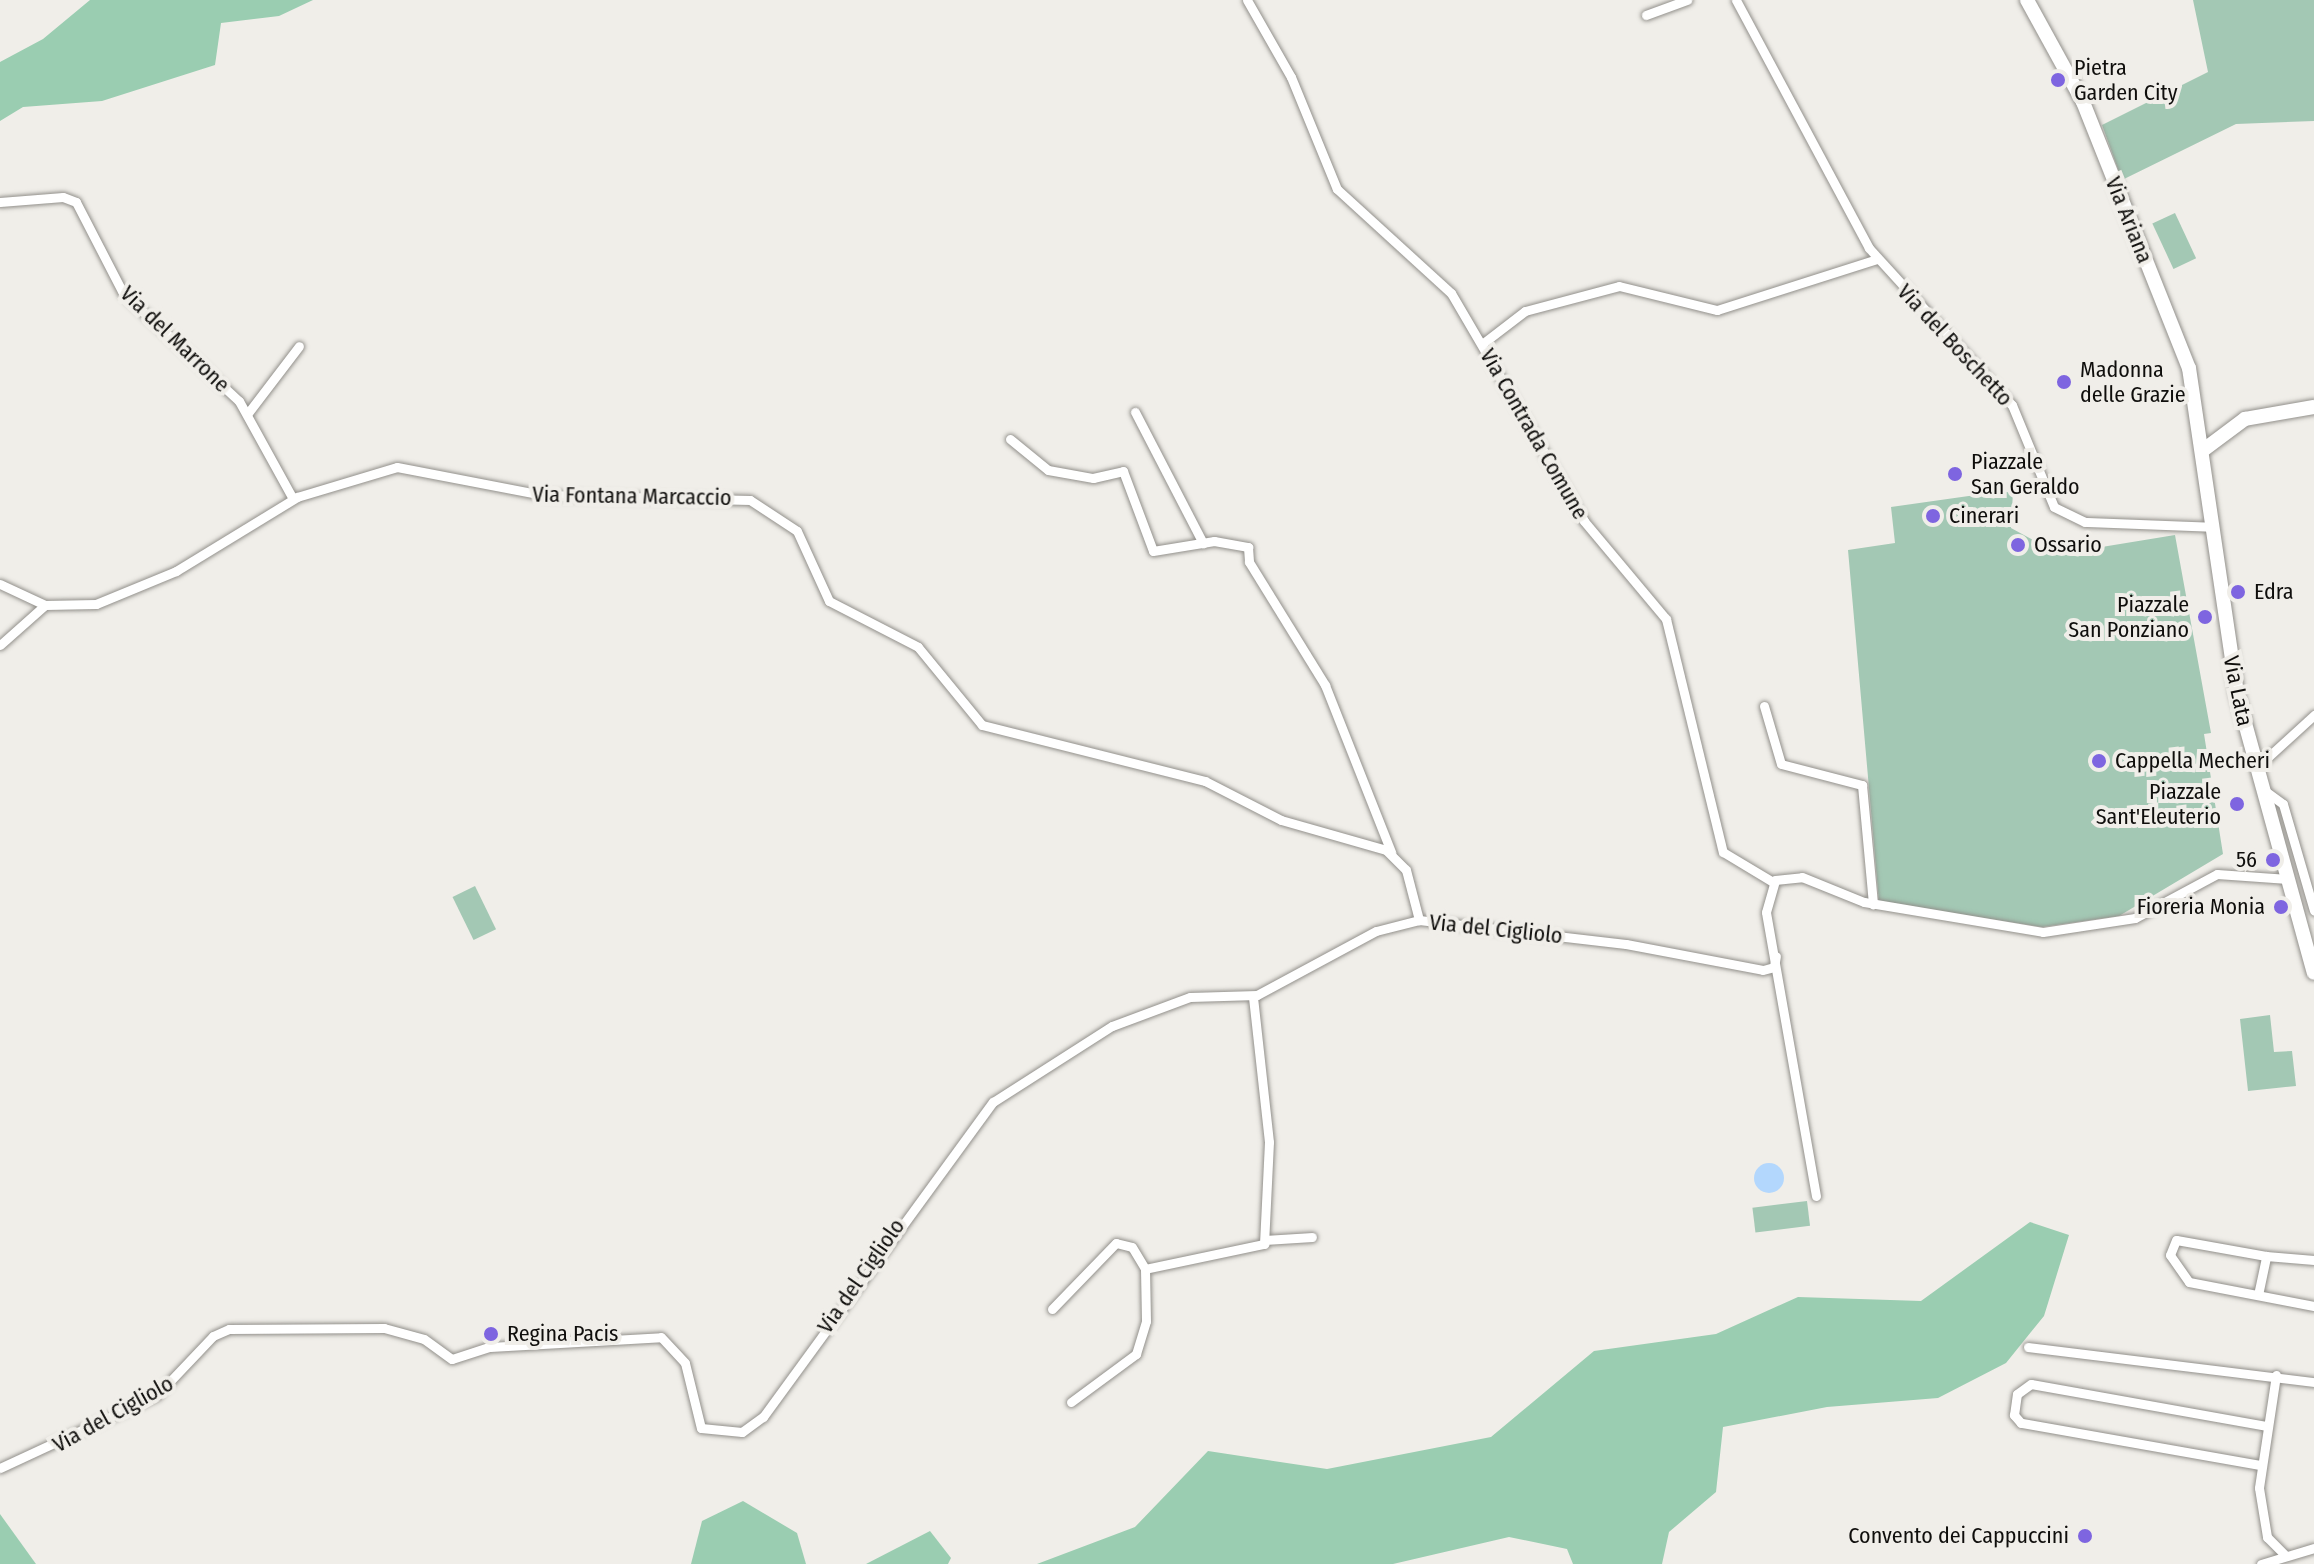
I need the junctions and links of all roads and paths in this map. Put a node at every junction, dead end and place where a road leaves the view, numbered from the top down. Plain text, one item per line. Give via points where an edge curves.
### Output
1 (1247, 0) edge
2 (1687, 0) edge
3 (1736, 0) edge
4 (2027, 0) edge
5 (1646, 15) dead end
6 (0, 202) edge
7 (1877, 259) junction
8 (1482, 344) junction
9 (299, 346) dead end
10 (2314, 407) edge
11 (1135, 412) dead end
12 (248, 413) junction
13 (1010, 439) dead end
14 (2202, 451) junction
15 (293, 499) junction
16 (2213, 527) junction
17 (1203, 543) junction
18 (0, 584) edge
19 (45, 605) junction
20 (0, 645) edge
21 (1764, 706) dead end
22 (2314, 715) edge
23 (2256, 768) junction
24 (2261, 788) junction
25 (1391, 852) junction
26 (2288, 879) junction
27 (1773, 882) junction
28 (2307, 886) junction
29 (2314, 898) edge
30 (1873, 904) junction
31 (2314, 911) edge
32 (1419, 920) junction
33 (1776, 956) junction
34 (2314, 973) edge
35 (1253, 996) junction
36 (1816, 1196) dead end
37 (1312, 1237) dead end
38 (1265, 1240) junction
39 (2266, 1256) junction
40 (2314, 1260) edge
41 (1145, 1269) junction
42 (2258, 1295) junction
43 (2314, 1306) edge
44 (1052, 1309) dead end
45 (2028, 1347) dead end
46 (2276, 1375) junction
47 (2314, 1382) edge
48 (1071, 1402) dead end
49 (2267, 1426) junction
50 (2260, 1465) junction
51 (0, 1468) edge
52 (2314, 1548) edge
53 (2286, 1556) junction
54 (2261, 1564) edge

1 - 8 street, Via Contrada Comune via 1297,90 1337,189 1448,289
2 - 5 street
3 - 7 street, Via del Boschetto
4 - 14 main road, Via Ariana via 2083,102 2185,354
6 - 12 street, Via del Marrone via 76,202 125,296
7 - 8 street via 1713,311 1619,286 1525,311
7 - 16 street, Via del Boschetto via 2012,405 2058,511 2085,522
8 - 27 street, Via Contrada Comune via 1584,521 1666,619 1723,852
9 - 12 street
10 - 14 main road via 2245,419
11 - 17 street
12 - 15 street, Via del Marrone
13 - 17 street via 1048,470 1093,478 1123,471 1153,551
14 - 16 main road, Via Lata
15 - 19 street, Via Fontana Marcaccio via 153,582 86,607
15 - 25 street, Via Fontana Marcaccio via 413,466 543,495 754,501 797,531 829,601 918,647 982,725 1205,781 1281,820
16 - 23 main road, Via Lata via 2232,668
17 - 25 street via 1250,549 1249,562 1325,685
18 - 19 street, Via Fontana Marcaccio
19 - 20 street
21 - 30 street via 1781,764 1862,785
22 - 23 street
23 - 24 main road, Via Lata
24 - 26 main road, Via Lata
24 - 28 street via 2282,800
25 - 32 street via 1406,870
26 - 30 street via 2217,874 2139,917 2051,931
26 - 34 main road, Via Lata
27 - 30 street via 1802,877
27 - 33 street via 1765,904
28 - 29 street
28 - 31 street
32 - 33 street, Via del Cigliolo via 1638,946 1763,970 1774,967
32 - 35 street, Via del Cigliolo via 1376,931
33 - 36 street
35 - 38 street via 1269,1137
35 - 51 street, Via del Cigliolo via 1202,995 1142,1014 1090,1037 995,1100 746,1430 701,1428 684,1360 661,1337 490,1347 452,1359 424,1339 384,1328 245,1329 214,1334 157,1395
37 - 38 street
38 - 41 street via 1256,1250
39 - 40 street
39 - 42 street
39 - 42 street via 2174,1240 2171,1261 2184,1279
41 - 44 street via 1132,1247 1116,1243
41 - 48 street via 1145,1325 1136,1354
42 - 43 street
45 - 46 street via 2133,1365 2188,1361
46 - 47 street
46 - 49 street
49 - 50 street
49 - 50 street via 2031,1384 2017,1394 2014,1415 2021,1423
50 - 53 street via 2266,1533
52 - 53 street
53 - 54 street

